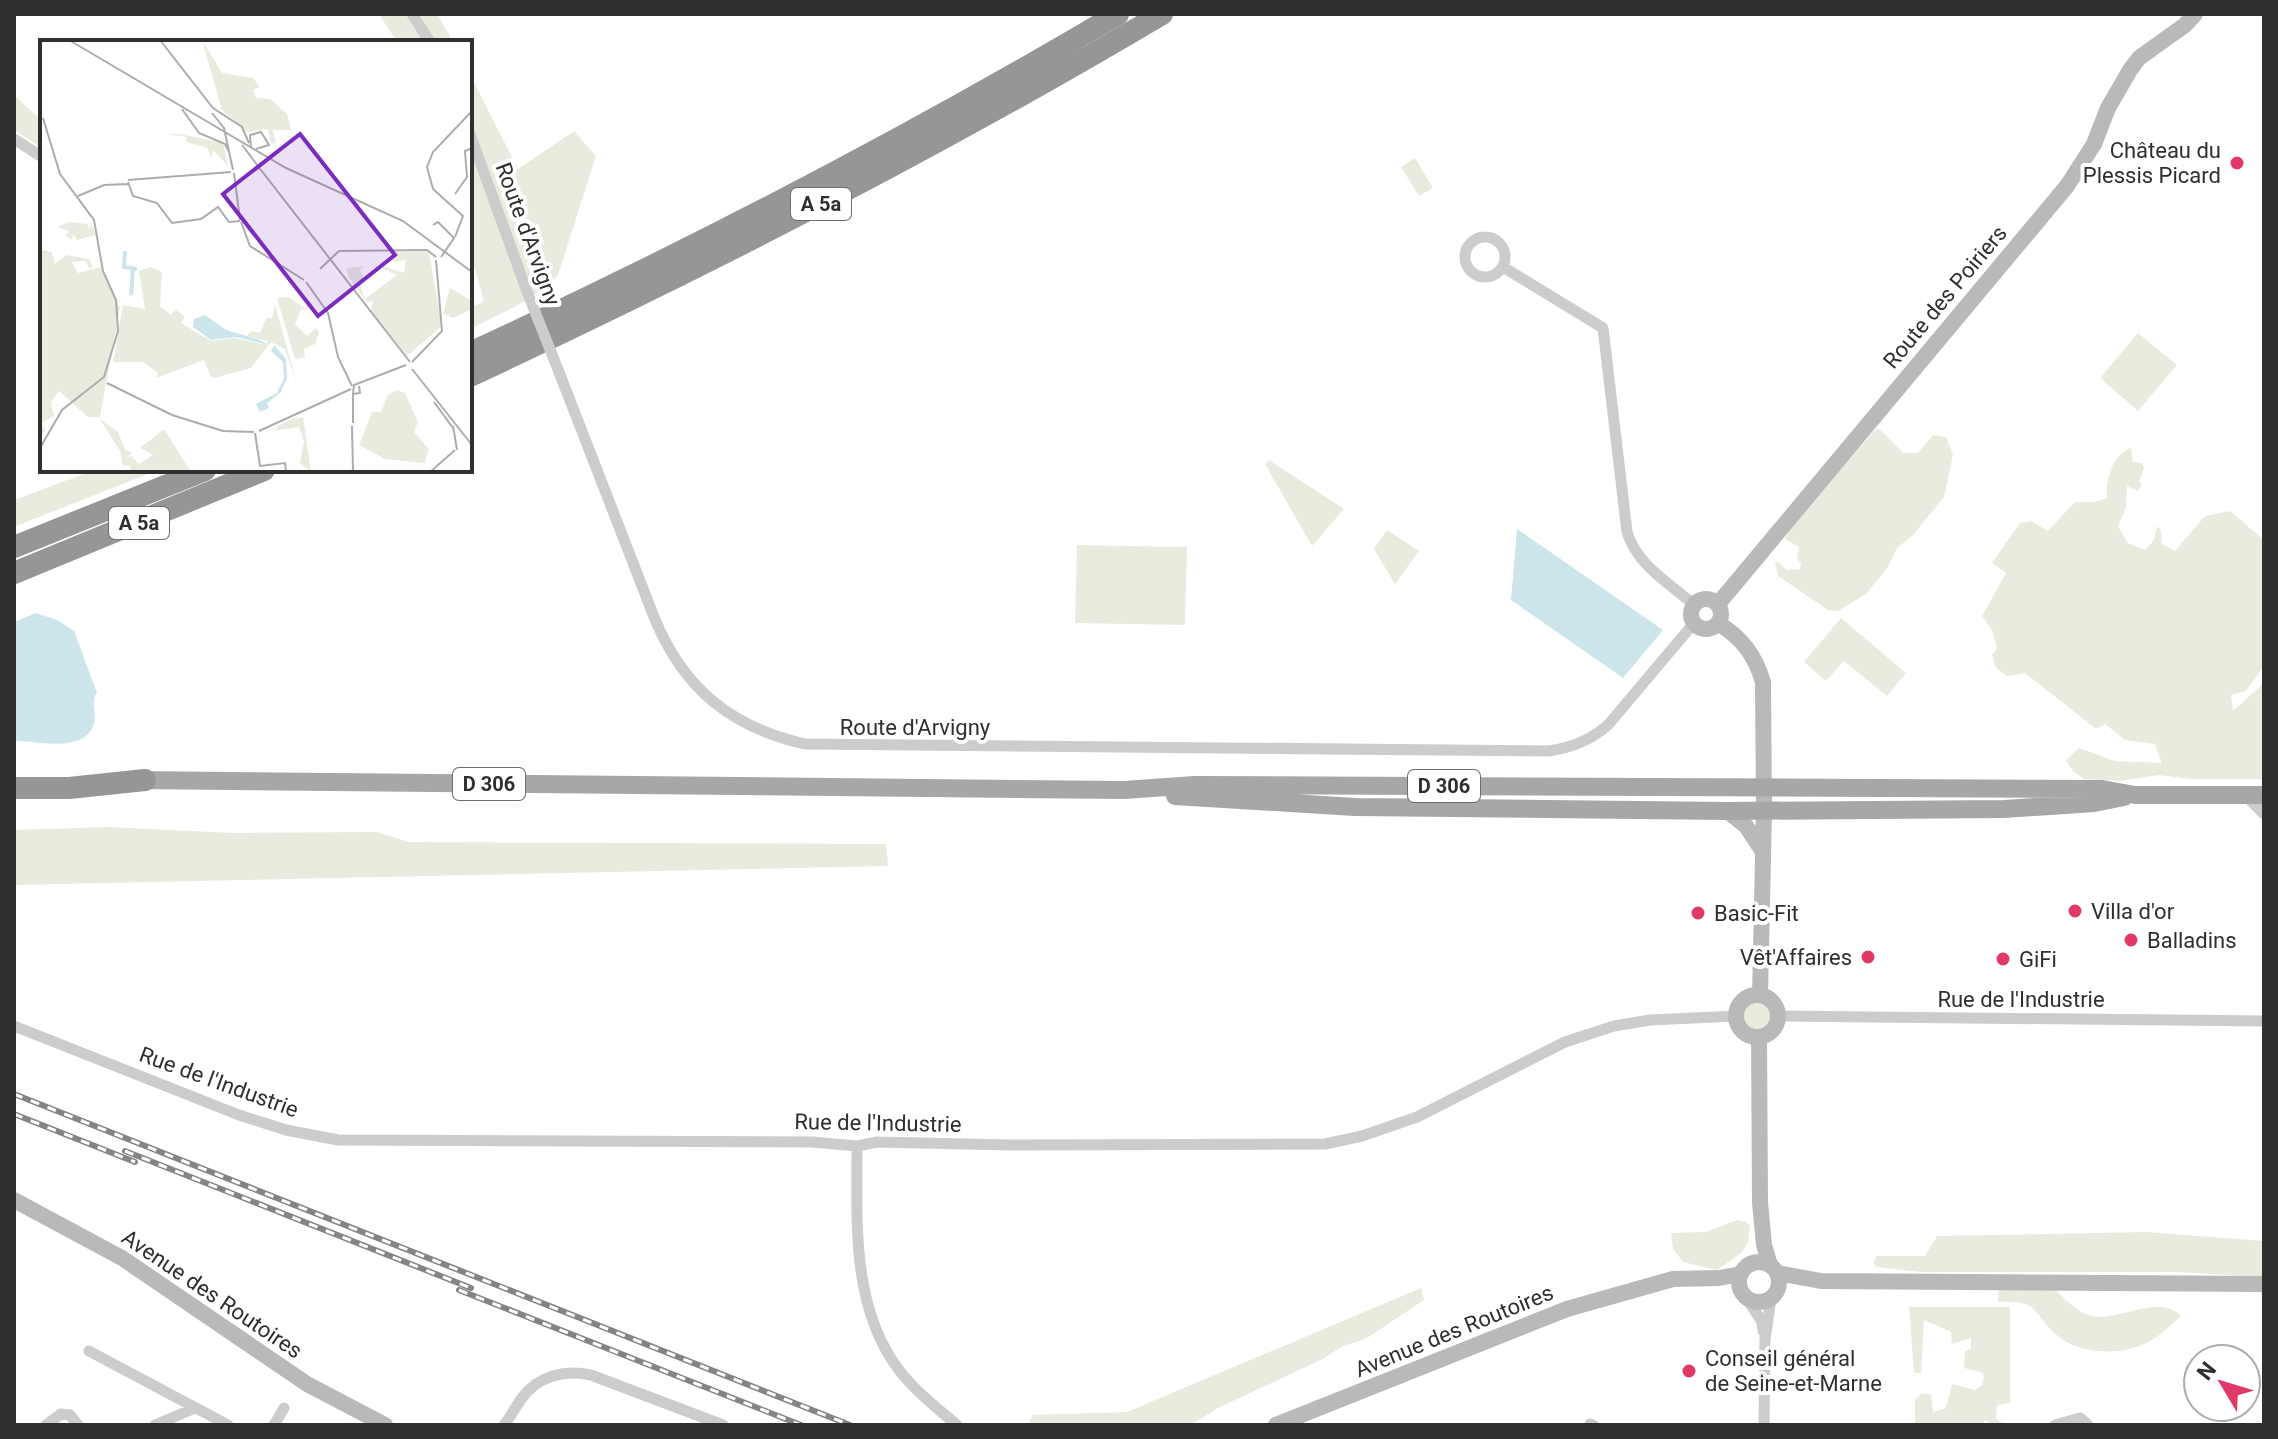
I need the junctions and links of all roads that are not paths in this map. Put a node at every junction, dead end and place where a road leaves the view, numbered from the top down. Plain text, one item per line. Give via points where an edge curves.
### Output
1 (412, 14) edge
2 (1087, 14) edge
3 (1118, 14) edge
4 (1162, 14) edge
5 (2195, 14) edge
6 (429, 40) edge
7 (929, 120) junction
8 (14, 139) edge
9 (472, 140) edge
10 (40, 156) edge
11 (1503, 267) dead end
12 (472, 352) edge
13 (472, 375) edge
14 (200, 472) edge
15 (259, 472) edge
16 (14, 547) edge
17 (14, 573) edge
18 (1693, 604) junction
19 (1718, 604) junction
20 (1694, 623) junction
21 (1718, 623) junction
22 (14, 777) edge
23 (145, 780) junction
24 (14, 788) edge
25 (1764, 788) junction
26 (1124, 790) junction
27 (2244, 794) junction
28 (2135, 795) junction
29 (2264, 795) edge
30 (1727, 811) junction
31 (1764, 811) junction
32 (2264, 814) edge
33 (1762, 850) junction
34 (1760, 995) junction
35 (1737, 1016) junction
36 (1778, 1016) junction
37 (2264, 1021) edge
38 (14, 1026) edge
39 (1759, 1037) junction
40 (857, 1146) junction
41 (14, 1200) edge
42 (1760, 1202) junction
43 (1774, 1269) junction
44 (1821, 1281) junction
45 (1744, 1282) junction
46 (2264, 1284) edge
47 (1774, 1295) junction
48 (1765, 1339) junction
49 (89, 1351) dead end
50 (195, 1408) junction
51 (284, 1408) dead end
52 (171, 1422) edge
53 (2084, 1422) edge
54 (506, 1424) edge
55 (46, 1425) edge
56 (78, 1425) edge
57 (155, 1425) edge
58 (228, 1425) edge
59 (274, 1425) edge
60 (385, 1425) edge
61 (723, 1425) edge
62 (957, 1425) edge
63 (1276, 1425) edge
64 (1764, 1425) edge
65 (2055, 1425) edge

1 - 6 street
2 - 7 highway via 976,82
3 - 7 highway, A 5a
4 - 13 highway, A 5a via 822,203
5 - 19 street, Route des Poiriers via 2139,58 2067,186
7 - 12 highway, A 5a
8 - 10 street
9 - 20 street, Route d'Arvigny, bridge via 672,655 692,683 751,727 805,744 1549,751 1574,747 1608,725
11 - 18 street via 1603,328 1632,549
14 - 16 highway, A 5a
15 - 17 highway, A 5a
18 - 19 street via 1705,598
18 - 20 street
19 - 21 street
20 - 21 street via 1706,629
21 - 25 street via 1745,643 1763,682
22 - 23 main road, D 306
23 - 24 highway
23 - 26 main road, D 306
25 - 26 main road, D 306 via 1195,785
25 - 28 main road, D 306 via 2102,789
25 - 31 street
26 - 30 main road, D 306 via 1355,807
27 - 28 main road, D 306
27 - 29 main road, D 306
27 - 32 street
28 - 31 main road, D 306 via 2004,809
30 - 31 main road, D 306
30 - 33 street via 1746,826
31 - 33 street
33 - 34 street
34 - 35 street via 1746,999
34 - 36 street via 1772,1002
35 - 39 street via 1743,1031
35 - 40 street, Rue de l'Industrie via 1614,1026 1565,1042 1417,1117 1325,1144
36 - 37 street, Rue de l'Industrie
36 - 39 street via 1773,1030
38 - 40 street, Rue de l'Industrie via 239,1115 338,1140
39 - 42 street
40 - 62 street via 859,1259 878,1331 910,1382
41 - 60 street, Avenue des Routoires via 122,1258 307,1384
42 - 43 street via 1764,1245
42 - 45 street
43 - 44 street
43 - 45 street via 1759,1262
43 - 47 street
44 - 46 street
44 - 47 street
45 - 47 street via 1759,1302
45 - 48 street
45 - 63 street, Avenue des Routoires via 1726,1287 1652,1287 1567,1309
47 - 48 street
48 - 64 street
49 - 50 street
50 - 52 street
50 - 58 street
51 - 59 street
52 - 57 street
53 - 65 street
54 - 61 street via 535,1385 573,1372
55 - 56 street via 61,1414 70,1415

